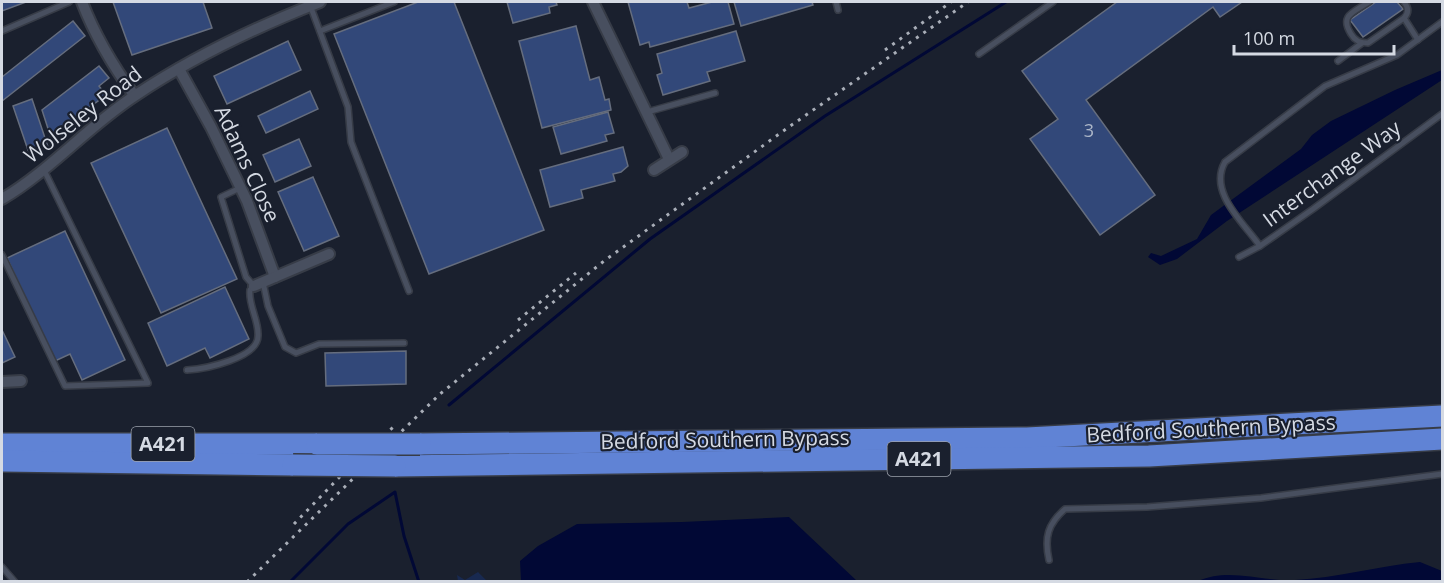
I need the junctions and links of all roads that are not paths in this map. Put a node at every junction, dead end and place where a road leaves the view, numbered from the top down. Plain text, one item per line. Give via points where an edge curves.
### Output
1 (69, 2) edge
2 (82, 2) edge
3 (394, 2) edge
4 (593, 2) edge
5 (836, 2) edge
6 (1053, 2) edge
7 (1369, 2) edge
8 (1404, 2) edge
9 (315, 3) edge
10 (297, 6) edge
11 (838, 10) dead end
12 (1404, 18) junction
13 (1443, 22) edge
14 (320, 30) junction
15 (2, 31) edge
16 (1418, 40) junction
17 (1362, 43) junction
18 (979, 54) dead end
19 (1338, 61) dead end
20 (179, 69) junction
21 (716, 93) dead end
22 (134, 96) junction
23 (646, 112) junction
24 (1443, 114) edge
25 (682, 152) dead end
26 (669, 159) junction
27 (44, 170) junction
28 (654, 170) dead end
29 (240, 188) junction
30 (2, 199) edge
31 (1260, 246) junction
32 (329, 254) dead end
33 (2, 255) edge
34 (1239, 257) dead end
35 (275, 277) junction
36 (259, 284) junction
37 (410, 291) dead end
38 (404, 343) dead end
39 (187, 370) dead end
40 (21, 381) dead end
41 (2, 382) edge
42 (1443, 416) edge
43 (1443, 439) edge
44 (3, 448) edge
45 (124, 462) junction
46 (1443, 474) edge
47 (2, 475) edge
48 (1048, 560) dead end
49 (2, 567) edge
50 (15, 582) edge

1 - 15 lane
2 - 22 street via 112,64
3 - 14 lane
4 - 23 street
5 - 11 lane
6 - 18 lane
7 - 17 lane via 1345,20 1355,39
8 - 12 lane via 1408,9
9 - 10 street, Wolseley Road
9 - 14 lane
10 - 20 street, Wolseley Road
12 - 16 lane
12 - 17 lane via 1368,43
13 - 16 lane
14 - 37 lane via 348,108 351,142
16 - 31 lane via 1397,55 1325,86 1225,162 1221,169 1221,193
17 - 19 lane
20 - 22 street, Wolseley Road
20 - 29 street, Adams Close
21 - 23 lane
22 - 27 street, Wolseley Road
23 - 26 street
24 - 31 lane, Interchange Way
25 - 26 street
26 - 28 street
27 - 30 street, Wolseley Road
27 - 33 lane via 148,383 65,386
29 - 35 street, Adams Close
29 - 36 lane via 221,197 246,278
31 - 34 lane, Interchange Way
32 - 35 street
35 - 36 street
36 - 38 lane via 285,347 296,353 319,344
36 - 39 lane via 249,295 258,336 251,350 205,369
40 - 41 street
42 - 44 highway, Bedford Southern Bypass / A421, bridge via 1027,438
43 - 45 highway, Bedford Southern Bypass / A421, bridge via 1149,456 395,466
44 - 45 highway, A421
45 - 47 highway via 71,476
46 - 48 lane via 1261,498 1065,509 1052,521 1046,545
49 - 50 lane

